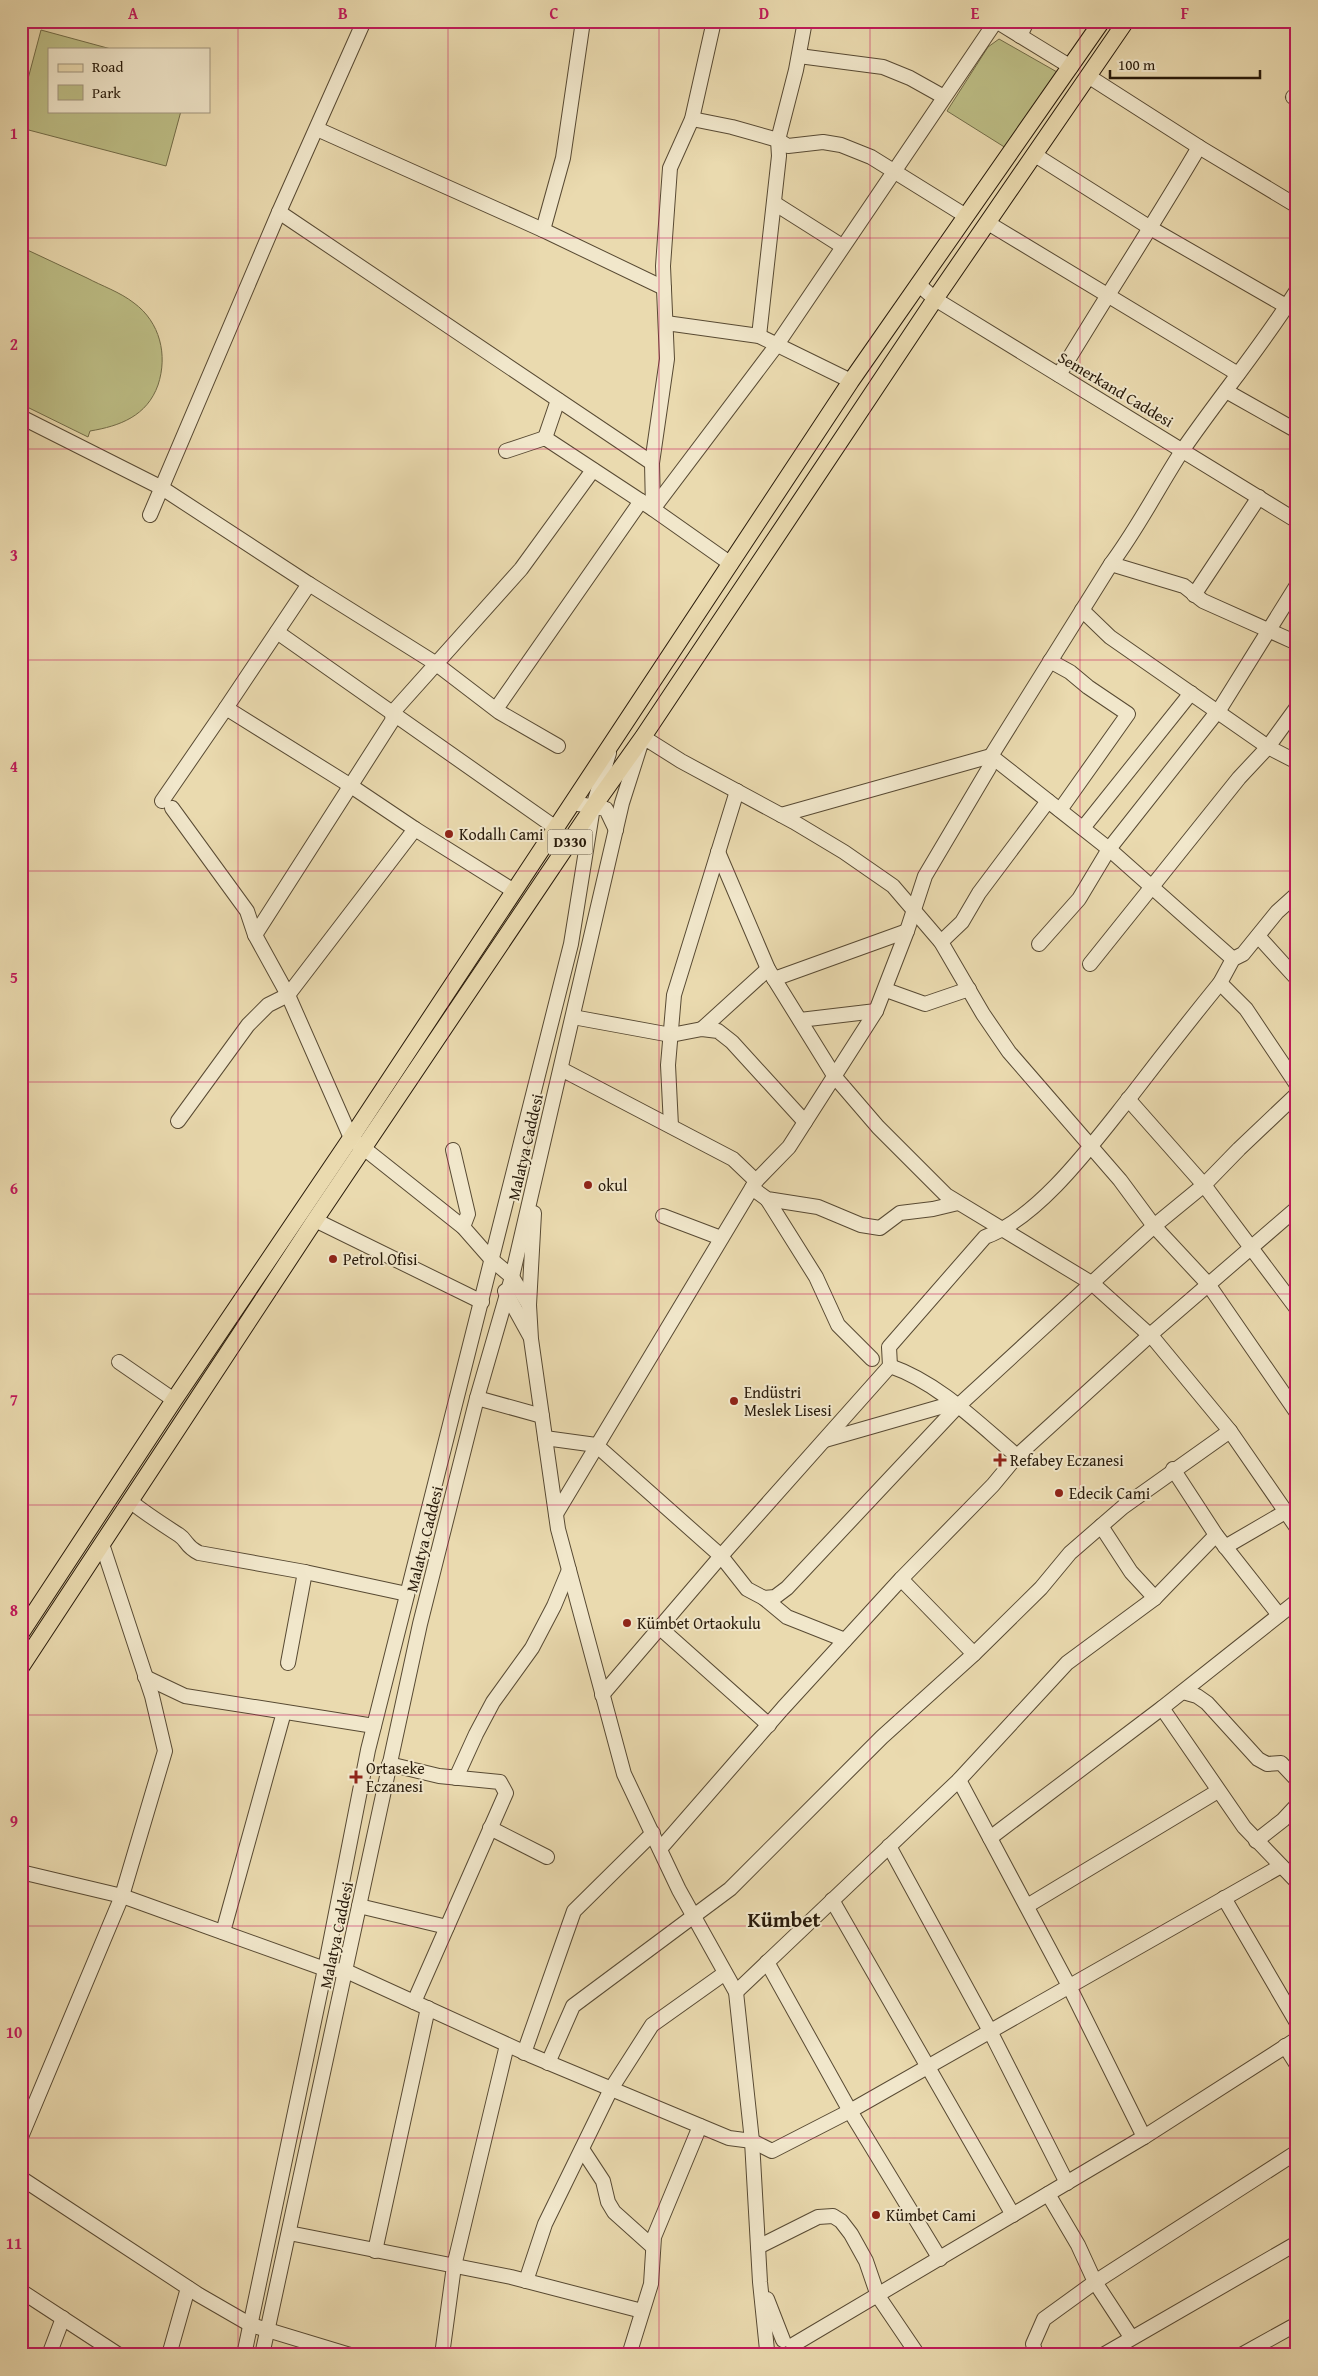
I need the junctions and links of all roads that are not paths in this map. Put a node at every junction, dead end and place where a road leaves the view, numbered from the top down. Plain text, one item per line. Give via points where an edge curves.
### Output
1 (364, 21) edge
2 (583, 21) edge
3 (714, 21) edge
4 (805, 21) edge
5 (996, 21) edge
6 (1027, 21) edge
7 (1102, 21) edge
8 (1126, 21) edge
9 (1020, 36) junction
10 (799, 56) junction
11 (1071, 67) junction
12 (1088, 76) junction
13 (944, 97) junction
14 (692, 119) junction
15 (317, 129) junction
16 (778, 140) junction
17 (1199, 148) junction
18 (1035, 155) junction
19 (893, 171) junction
20 (774, 203) junction
21 (1297, 206) edge
22 (279, 212) junction
23 (966, 216) junction
24 (988, 223) junction
25 (1152, 229) junction
26 (543, 230) junction
27 (842, 246) junction
28 (918, 284) junction
29 (664, 288) junction
30 (1107, 295) junction
31 (1293, 297) edge
32 (935, 299) junction
33 (666, 323) junction
34 (759, 336) junction
35 (776, 346) junction
36 (1238, 374) junction
37 (1060, 375) junction
38 (851, 381) junction
39 (1226, 391) junction
40 (558, 400) junction
41 (21, 417) edge
42 (1297, 431) edge
43 (545, 438) junction
44 (1183, 450) junction
45 (506, 451) dead end
46 (652, 463) junction
47 (593, 470) junction
48 (162, 488) junction
49 (1259, 498) junction
50 (647, 505) junction
51 (150, 515) dead end
52 (1297, 521) edge
53 (731, 564) junction
54 (1111, 564) junction
55 (309, 584) junction
56 (1297, 585) edge
57 (1194, 596) junction
58 (1082, 610) junction
59 (1268, 631) junction
60 (276, 632) junction
61 (1297, 643) edge
62 (1050, 661) junction
63 (435, 662) junction
64 (1191, 693) junction
65 (1297, 707) edge
66 (226, 708) junction
67 (496, 709) junction
68 (1218, 711) junction
69 (393, 712) junction
70 (643, 737) junction
71 (611, 745) junction
72 (558, 746) dead end
73 (1268, 746) junction
74 (991, 756) junction
75 (1297, 762) edge
76 (351, 786) junction
77 (737, 791) junction
78 (1048, 801) junction
79 (573, 803) junction
80 (593, 807) junction
81 (1060, 810) junction
82 (781, 814) junction
83 (556, 828) junction
84 (1083, 828) junction
85 (415, 829) junction
86 (616, 830) junction
87 (1109, 849) junction
88 (718, 852) junction
89 (1152, 887) junction
90 (514, 891) junction
91 (1297, 894) edge
92 (915, 910) junction
93 (907, 930) junction
94 (255, 935) junction
95 (1258, 936) junction
96 (941, 942) junction
97 (1039, 944) dead end
98 (1233, 959) junction
99 (1090, 964) dead end
100 (771, 974) junction
101 (1297, 979) edge
102 (1220, 982) junction
103 (969, 989) junction
104 (886, 990) junction
105 (288, 995) junction
106 (876, 1011) junction
107 (573, 1017) junction
108 (800, 1020) junction
109 (702, 1029) junction
110 (671, 1035) junction
111 (561, 1069) junction
112 (835, 1077) junction
113 (1297, 1085) edge
114 (1297, 1094) edge
115 (1128, 1099) junction
116 (178, 1122) dead end
117 (805, 1122) junction
118 (671, 1126) junction
119 (357, 1143) junction
120 (1091, 1147) junction
121 (452, 1150) dead end
122 (538, 1166) junction
123 (754, 1184) junction
124 (1204, 1185) junction
125 (767, 1199) junction
126 (958, 1202) junction
127 (1297, 1208) edge
128 (663, 1216) dead end
129 (315, 1220) junction
130 (1154, 1226) junction
131 (463, 1227) junction
132 (1003, 1231) junction
133 (721, 1238) junction
134 (1250, 1247) junction
135 (492, 1260) junction
136 (512, 1277) junction
137 (1093, 1284) junction
138 (1208, 1284) junction
139 (507, 1296) junction
140 (482, 1302) junction
141 (529, 1305) junction
142 (1297, 1309) edge
143 (1150, 1335) junction
144 (531, 1339) junction
145 (872, 1359) dead end
146 (119, 1362) dead end
147 (890, 1366) junction
148 (477, 1398) junction
149 (174, 1400) junction
150 (956, 1404) junction
151 (1297, 1413) edge
152 (542, 1416) junction
153 (1230, 1430) junction
154 (545, 1438) junction
155 (825, 1440) junction
156 (596, 1445) junction
157 (1017, 1456) junction
158 (1173, 1470) junction
159 (130, 1501) junction
160 (1286, 1511) junction
161 (556, 1514) junction
162 (1101, 1526) junction
163 (1297, 1528) edge
164 (1216, 1535) junction
165 (102, 1544) junction
166 (1225, 1547) junction
167 (721, 1556) junction
168 (569, 1570) junction
169 (305, 1572) junction
170 (901, 1579) junction
171 (407, 1594) junction
172 (764, 1598) junction
173 (1156, 1598) junction
174 (1297, 1600) edge
175 (1279, 1615) junction
176 (659, 1627) junction
177 (22, 1631) edge
178 (845, 1640) junction
179 (974, 1654) junction
180 (288, 1663) dead end
181 (21, 1667) edge
182 (145, 1677) junction
183 (1183, 1692) junction
184 (602, 1695) junction
185 (1162, 1708) junction
186 (284, 1712) junction
187 (768, 1725) junction
188 (374, 1726) junction
189 (389, 1764) junction
190 (456, 1778) junction
191 (959, 1780) junction
192 (1297, 1780) edge
193 (1218, 1791) junction
194 (1297, 1805) edge
195 (490, 1828) junction
196 (653, 1833) junction
197 (990, 1838) junction
198 (1256, 1841) junction
199 (890, 1846) junction
200 (660, 1849) junction
201 (547, 1857) dead end
202 (1282, 1866) junction
203 (22, 1874) edge
204 (1297, 1882) edge
205 (122, 1896) junction
206 (1224, 1898) junction
207 (832, 1900) junction
208 (359, 1906) junction
209 (1026, 1906) junction
210 (694, 1916) junction
211 (447, 1927) junction
212 (223, 1932) junction
213 (767, 1962) junction
214 (325, 1969) junction
215 (346, 1971) junction
216 (725, 1973) junction
217 (1069, 1986) junction
218 (736, 1992) junction
219 (414, 2002) junction
220 (428, 2008) junction
221 (1297, 2023) edge
222 (990, 2031) junction
223 (1291, 2042) edge
224 (507, 2045) junction
225 (524, 2052) junction
226 (548, 2063) junction
227 (1297, 2065) edge
228 (927, 2067) junction
229 (611, 2089) junction
230 (850, 2111) junction
231 (700, 2126) junction
232 (21, 2137) edge
233 (1144, 2137) junction
234 (752, 2141) junction
235 (582, 2149) junction
236 (1297, 2152) edge
237 (21, 2178) edge
238 (1067, 2183) junction
239 (1048, 2194) junction
240 (1013, 2215) junction
241 (289, 2233) junction
242 (1297, 2243) edge
243 (758, 2246) junction
244 (653, 2247) junction
245 (375, 2251) junction
246 (940, 2259) junction
247 (454, 2266) junction
248 (526, 2281) junction
249 (760, 2282) junction
250 (1095, 2282) junction
251 (188, 2288) junction
252 (21, 2291) edge
253 (878, 2296) junction
254 (642, 2311) junction
255 (63, 2318) junction
256 (1297, 2324) edge
257 (251, 2325) junction
258 (267, 2331) junction
259 (1131, 2337) junction
260 (793, 2349) edge
261 (766, 2353) edge
262 (49, 2355) edge
263 (119, 2355) edge
264 (169, 2355) edge
265 (244, 2355) edge
266 (262, 2355) edge
267 (350, 2355) edge
268 (442, 2355) edge
269 (629, 2355) edge
270 (918, 2355) edge
271 (1036, 2355) edge
272 (1103, 2355) edge
273 (1241, 2355) edge

1 - 15 street
2 - 26 street via 563,158
3 - 14 street
4 - 10 street
5 - 9 street
5 - 13 street
6 - 9 street
7 - 11 main road, D330
8 - 12 main road, D330
9 - 11 street
10 - 13 street via 883,67
10 - 16 street
11 - 23 main road, D330
12 - 17 street
12 - 18 main road, D330
13 - 19 street
14 - 16 street
14 - 29 street via 670,168
15 - 22 street
15 - 26 street
16 - 19 street via 788,146 823,142 841,145 871,157
16 - 20 street
17 - 21 street
17 - 25 street
18 - 24 main road, D330
18 - 25 street
19 - 23 street
19 - 27 street
20 - 27 street
20 - 34 street
22 - 40 street
22 - 48 street
23 - 28 main road, D330
24 - 30 street
24 - 32 main road, D330
25 - 30 street
25 - 31 street
26 - 29 street
27 - 35 street
28 - 32 street, Semerkand Caddesi
28 - 38 main road, D330
29 - 33 street
30 - 36 street
30 - 37 street
31 - 36 street
32 - 37 street, Semerkand Caddesi
32 - 70 main road, D330
33 - 34 street
33 - 46 street via 667,359
34 - 35 street
35 - 38 street
35 - 50 street
36 - 39 street
37 - 44 street, Semerkand Caddesi
38 - 53 main road, D330
39 - 42 street
39 - 44 street
40 - 43 street
40 - 46 street
41 - 48 street
43 - 45 street
43 - 47 street
44 - 49 street, Semerkand Caddesi
44 - 54 street
46 - 50 street
47 - 50 street
47 - 63 street via 521,568
48 - 51 street
48 - 55 street
49 - 52 street, Semerkand Caddesi
49 - 57 street
50 - 53 street
50 - 67 street
53 - 71 main road, D330
54 - 57 street via 1184,586
54 - 58 street
55 - 60 street
55 - 63 street
56 - 59 street
57 - 59 street
58 - 62 street
58 - 64 street via 1110,637
59 - 61 street
59 - 68 street
60 - 66 street
60 - 69 street
62 - 74 street
62 - 81 street via 1128,714
63 - 67 street
63 - 69 street
64 - 68 street
64 - 84 street
65 - 73 street
66 - 76 street
66 - 94 street via 167,805 247,911
67 - 72 street
68 - 73 street
68 - 87 street
69 - 76 street via 392,721
69 - 83 street
70 - 77 street
70 - 80 main road, D330
70 - 86 street, Malatya Caddesi
71 - 79 main road, D330
71 - 80 street
73 - 75 street
73 - 89 street
74 - 78 street
74 - 82 street
74 - 92 street via 989,768 925,876
76 - 85 street
76 - 94 street
77 - 82 street
77 - 88 street
78 - 81 street
78 - 96 street via 962,922
79 - 80 street
79 - 83 main road, D330
80 - 86 street via 606,809
80 - 119 main road, D330
80 - 135 street via 571,944
81 - 84 street
82 - 92 street via 893,886
83 - 90 main road, D330
84 - 87 street
85 - 90 street
85 - 105 street
86 - 107 street, Malatya Caddesi
87 - 89 street
87 - 97 street via 1079,899
88 - 100 street
88 - 110 street via 674,995
89 - 98 street
89 - 99 street
90 - 119 main road, D330
91 - 95 street
92 - 93 street
92 - 96 street
93 - 100 street
93 - 104 street
94 - 105 street
95 - 98 street via 1243,954
95 - 101 street
96 - 103 street
98 - 102 street
100 - 108 street
100 - 109 street
102 - 113 street via 1246,1009
102 - 115 street
103 - 104 street via 925,1004
103 - 120 street via 1009,1052
104 - 106 street
105 - 116 street via 268,1005 248,1025
105 - 119 street
106 - 108 street
106 - 112 street
107 - 110 street
107 - 111 street, Malatya Caddesi
108 - 112 street
109 - 110 street
109 - 117 street via 718,1032 732,1042
110 - 118 street via 668,1064
111 - 118 street
111 - 122 street, Malatya Caddesi
112 - 117 street
112 - 126 street via 878,1127 946,1195
114 - 124 street
115 - 120 street
115 - 124 street
117 - 123 street via 789,1147
118 - 123 street via 733,1159
119 - 129 main road, D330
119 - 131 street
119 - 149 main road, D330
120 - 130 street
120 - 132 street via 1029,1212
121 - 131 street via 468,1214
122 - 136 street, Malatya Caddesi
122 - 141 street
123 - 125 street
123 - 133 street
124 - 130 street
124 - 134 street
125 - 126 street via 818,1207 860,1225 880,1228 900,1213
125 - 145 street via 816,1277 838,1325
126 - 132 street
127 - 134 street
128 - 133 street
129 - 140 street
129 - 159 main road, D330
130 - 137 street
130 - 138 street
131 - 135 street
132 - 137 street
132 - 147 street via 986,1238 890,1347
133 - 156 street
134 - 138 street
134 - 142 street
135 - 136 street
135 - 139 street
135 - 140 street
136 - 139 street, Malatya Caddesi
136 - 141 street
137 - 143 street
137 - 150 street
138 - 143 street
138 - 151 street
139 - 144 street
139 - 148 street, Malatya Caddesi
140 - 171 street
141 - 144 street
143 - 153 street
143 - 157 street
144 - 152 street
146 - 149 street
147 - 150 street via 910,1373
147 - 155 street
148 - 152 street
148 - 189 street, Malatya Caddesi via 420,1624
149 - 177 main road, D330
150 - 155 street
150 - 157 street
150 - 172 street via 787,1588 775,1597
152 - 154 street
153 - 158 street
153 - 160 street
154 - 156 street
154 - 161 street
155 - 167 street
156 - 161 street
156 - 167 street
157 - 170 street
158 - 162 street
158 - 164 street
159 - 165 main road, D330
159 - 169 street via 182,1536 189,1548 199,1553
160 - 163 street
160 - 166 street
161 - 168 street
162 - 173 street via 1131,1572
162 - 179 street via 1070,1553 1042,1588
164 - 166 street
164 - 173 street
165 - 181 main road, D330
165 - 182 street
166 - 175 street
167 - 172 street via 747,1589
167 - 176 street
168 - 184 street
168 - 190 street via 532,1648 493,1702
169 - 171 street
169 - 180 street
170 - 178 street
170 - 179 street
171 - 188 street
172 - 178 street via 787,1617
173 - 191 street via 1067,1663
174 - 175 street
175 - 183 street
176 - 184 street
176 - 187 street
178 - 187 street
179 - 210 street via 882,1737 730,1889
182 - 186 street via 185,1696
182 - 205 street via 165,1751
183 - 185 street
183 - 192 street via 1207,1703 1258,1759 1267,1764 1280,1764
184 - 196 street via 624,1774
185 - 193 street
185 - 197 street
186 - 188 street
186 - 212 street
187 - 200 street
188 - 214 street
189 - 190 street
189 - 208 street, Malatya Caddesi
190 - 195 street via 500,1782 506,1793
191 - 197 street
191 - 199 street
193 - 198 street
193 - 209 street
194 - 198 street
195 - 201 street
195 - 211 street
196 - 200 street
196 - 225 street via 574,1911
197 - 209 street
198 - 202 street
199 - 207 street
199 - 222 street
200 - 210 street
202 - 204 street
202 - 206 street
203 - 205 street
205 - 212 street
205 - 232 street
206 - 217 street
206 - 221 street
207 - 213 street
207 - 228 street
208 - 211 street
208 - 215 street, Malatya Caddesi
209 - 217 street
210 - 216 street
210 - 226 street via 573,2006
211 - 219 street
212 - 214 street
213 - 218 street
213 - 230 street
214 - 215 street
214 - 257 street
215 - 219 street
215 - 241 street, Malatya Caddesi
216 - 218 street
216 - 229 street via 652,2025
217 - 222 street
217 - 233 street
218 - 234 street
219 - 220 street
220 - 224 street
220 - 245 street
222 - 228 street
222 - 238 street
223 - 227 street
223 - 233 street
224 - 225 street
224 - 247 street
225 - 226 street
226 - 229 street
228 - 230 street
228 - 240 street
229 - 231 street
229 - 235 street
230 - 234 street via 772,2150
230 - 246 street
231 - 234 street via 729,2138
231 - 244 street via 654,2237
233 - 238 street
234 - 243 street
235 - 244 street via 603,2181 614,2212
235 - 248 street via 546,2224
236 - 250 street
237 - 251 street
238 - 239 street
239 - 240 street
239 - 250 street
240 - 246 street
241 - 245 street
241 - 258 street, Malatya Caddesi
242 - 259 street
243 - 249 street
243 - 253 street via 818,2217 833,2216 841,2221 859,2247
244 - 254 street via 651,2284
245 - 247 street
246 - 253 street
247 - 248 street
247 - 268 street
248 - 254 street
249 - 260 street
249 - 261 street
250 - 259 street
250 - 271 street via 1044,2319 1033,2344
251 - 257 street
251 - 264 street
252 - 255 street
253 - 260 street
253 - 270 street
254 - 269 street
255 - 262 street
255 - 263 street
256 - 273 street
257 - 258 street
257 - 265 street
258 - 266 street, Malatya Caddesi
258 - 267 street
259 - 272 street
260 - 261 street via 776,2341

